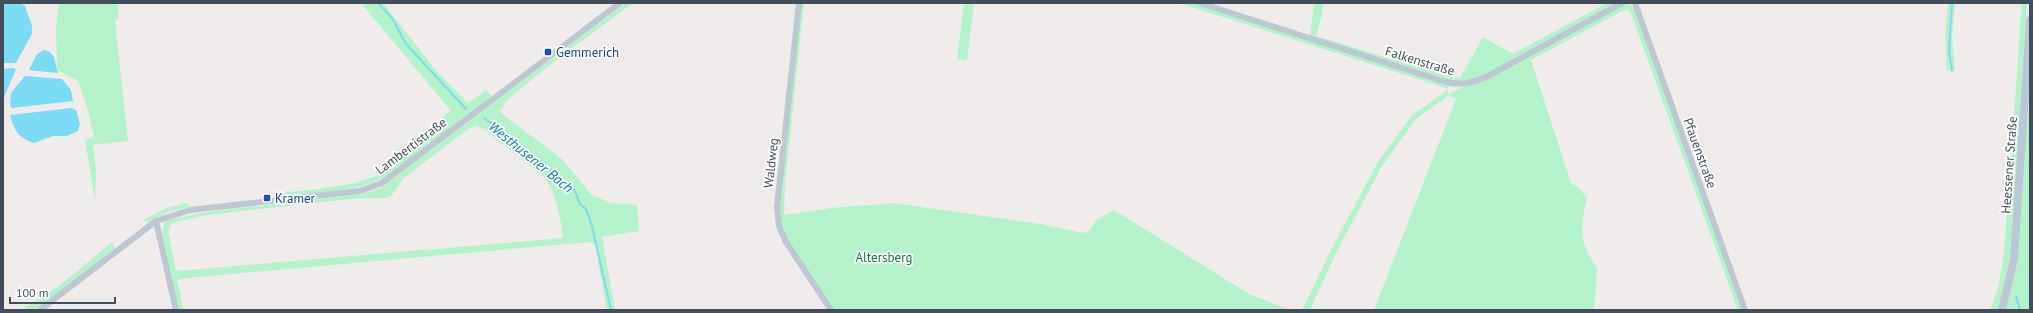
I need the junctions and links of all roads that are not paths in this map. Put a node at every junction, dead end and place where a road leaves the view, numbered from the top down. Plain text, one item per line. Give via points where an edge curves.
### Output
1 (620, 3) edge
2 (799, 3) edge
3 (1200, 3) edge
4 (1622, 3) edge
5 (1634, 3) edge
6 (2030, 20) edge
7 (156, 221) junction
8 (40, 310) edge
9 (176, 310) edge
10 (831, 310) edge
11 (1745, 310) edge
12 (2002, 310) edge

1 - 7 street, Lambertistraße via 382,183 360,191 190,210
2 - 10 street, Waldweg via 777,207 779,226 786,242
3 - 4 street, Falkenstraße via 1446,82 1460,84 1490,75
5 - 11 street, Pfauenstraße
6 - 12 main road, Heessener Straße via 2014,259
7 - 8 street, Lambertistraße
7 - 9 street

